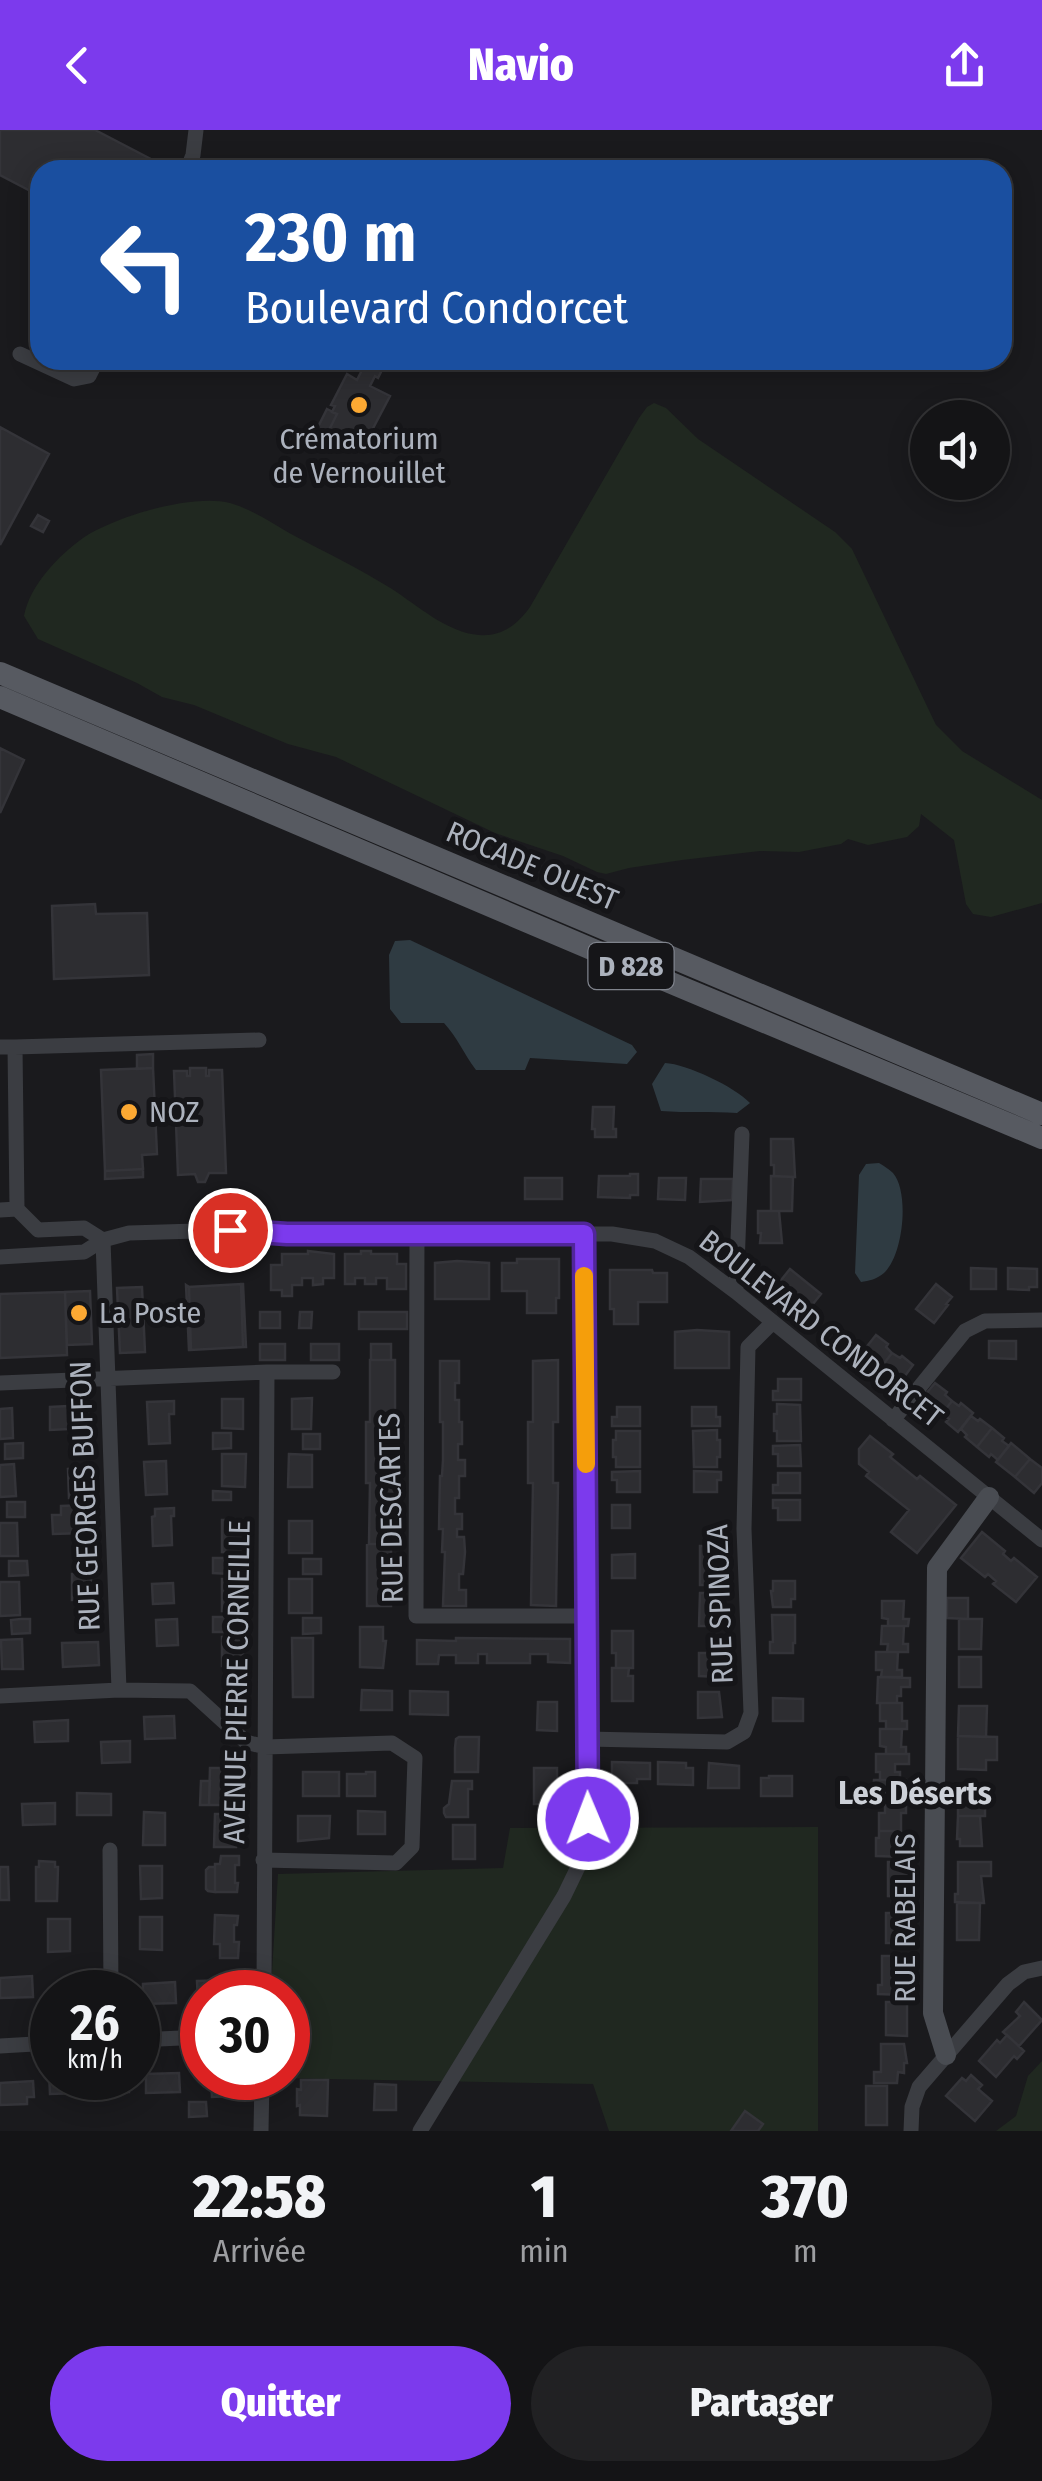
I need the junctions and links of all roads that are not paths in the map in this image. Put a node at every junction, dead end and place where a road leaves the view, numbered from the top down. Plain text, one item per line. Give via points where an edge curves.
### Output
1 (196, 130) edge
2 (191, 160) edge
3 (20, 354) dead end
4 (30, 359) edge
5 (55, 370) edge
6 (92, 370) edge
7 (0, 672) edge
8 (0, 697) edge
9 (259, 1040) dead end
10 (8, 1047) edge
11 (1042, 1114) edge
12 (742, 1134) dead end
13 (1042, 1138) edge
14 (8, 1210) edge
15 (417, 1234) junction
16 (584, 1234) junction
17 (104, 1240) junction
18 (0, 1256) edge
19 (736, 1292) junction
20 (1042, 1320) edge
21 (772, 1322) junction
22 (268, 1372) junction
23 (334, 1372) dead end
24 (108, 1378) junction
25 (0, 1383) edge
26 (893, 1420) junction
27 (989, 1497) junction
28 (1042, 1540) edge
29 (586, 1616) junction
30 (119, 1690) junction
31 (0, 1696) edge
32 (587, 1739) junction
33 (265, 1746) junction
34 (110, 1850) dead end
35 (263, 1860) junction
36 (1042, 1968) edge
37 (111, 1970) edge
38 (264, 1970) edge
39 (30, 2045) edge
40 (0, 2046) edge
41 (946, 2056) junction
42 (261, 2100) edge
43 (260, 2131) edge
44 (420, 2131) edge
45 (911, 2131) edge

1 - 2 street
3 - 4 street
5 - 6 street via 74,379
7 - 11 main road, ROCADE OUEST / D 828
8 - 13 main road, ROCADE OUEST / D 828
9 - 10 street
10 - 14 street
12 - 19 street
14 - 17 street via 38,1230 84,1228
15 - 16 street, BOULEVARD CONDORCET
15 - 17 street, BOULEVARD CONDORCET via 230,1230 129,1233
15 - 29 street, RUE DESCARTES via 416,1616
16 - 19 street, BOULEVARD CONDORCET via 655,1241
16 - 29 street
17 - 18 street, BOULEVARD CONDORCET via 84,1252
17 - 24 street, RUE GEORGES BUFFON
19 - 21 street, BOULEVARD CONDORCET
20 - 26 street via 985,1321 965,1331
21 - 26 street, BOULEVARD CONDORCET
21 - 32 street, RUE SPINOZA via 748,1348 744,1529 751,1713 744,1732 727,1742
22 - 23 street
22 - 24 street
22 - 33 street, AVENUE PIERRE CORNEILLE
24 - 25 street
24 - 30 street, RUE GEORGES BUFFON
26 - 27 street, BOULEVARD CONDORCET
27 - 28 street, BOULEVARD CONDORCET
27 - 41 street, RUE RABELAIS via 936,1568 933,2013
29 - 32 street
30 - 31 street
30 - 33 street via 190,1691 246,1742
32 - 44 street via 588,1819 580,1865
33 - 35 street, AVENUE PIERRE CORNEILLE
33 - 35 street via 392,1743 414,1758 412,1847 396,1863
34 - 37 street
35 - 38 street, AVENUE PIERRE CORNEILLE
36 - 41 street via 1008,1984
39 - 40 street
41 - 45 street via 919,2086
42 - 43 street

